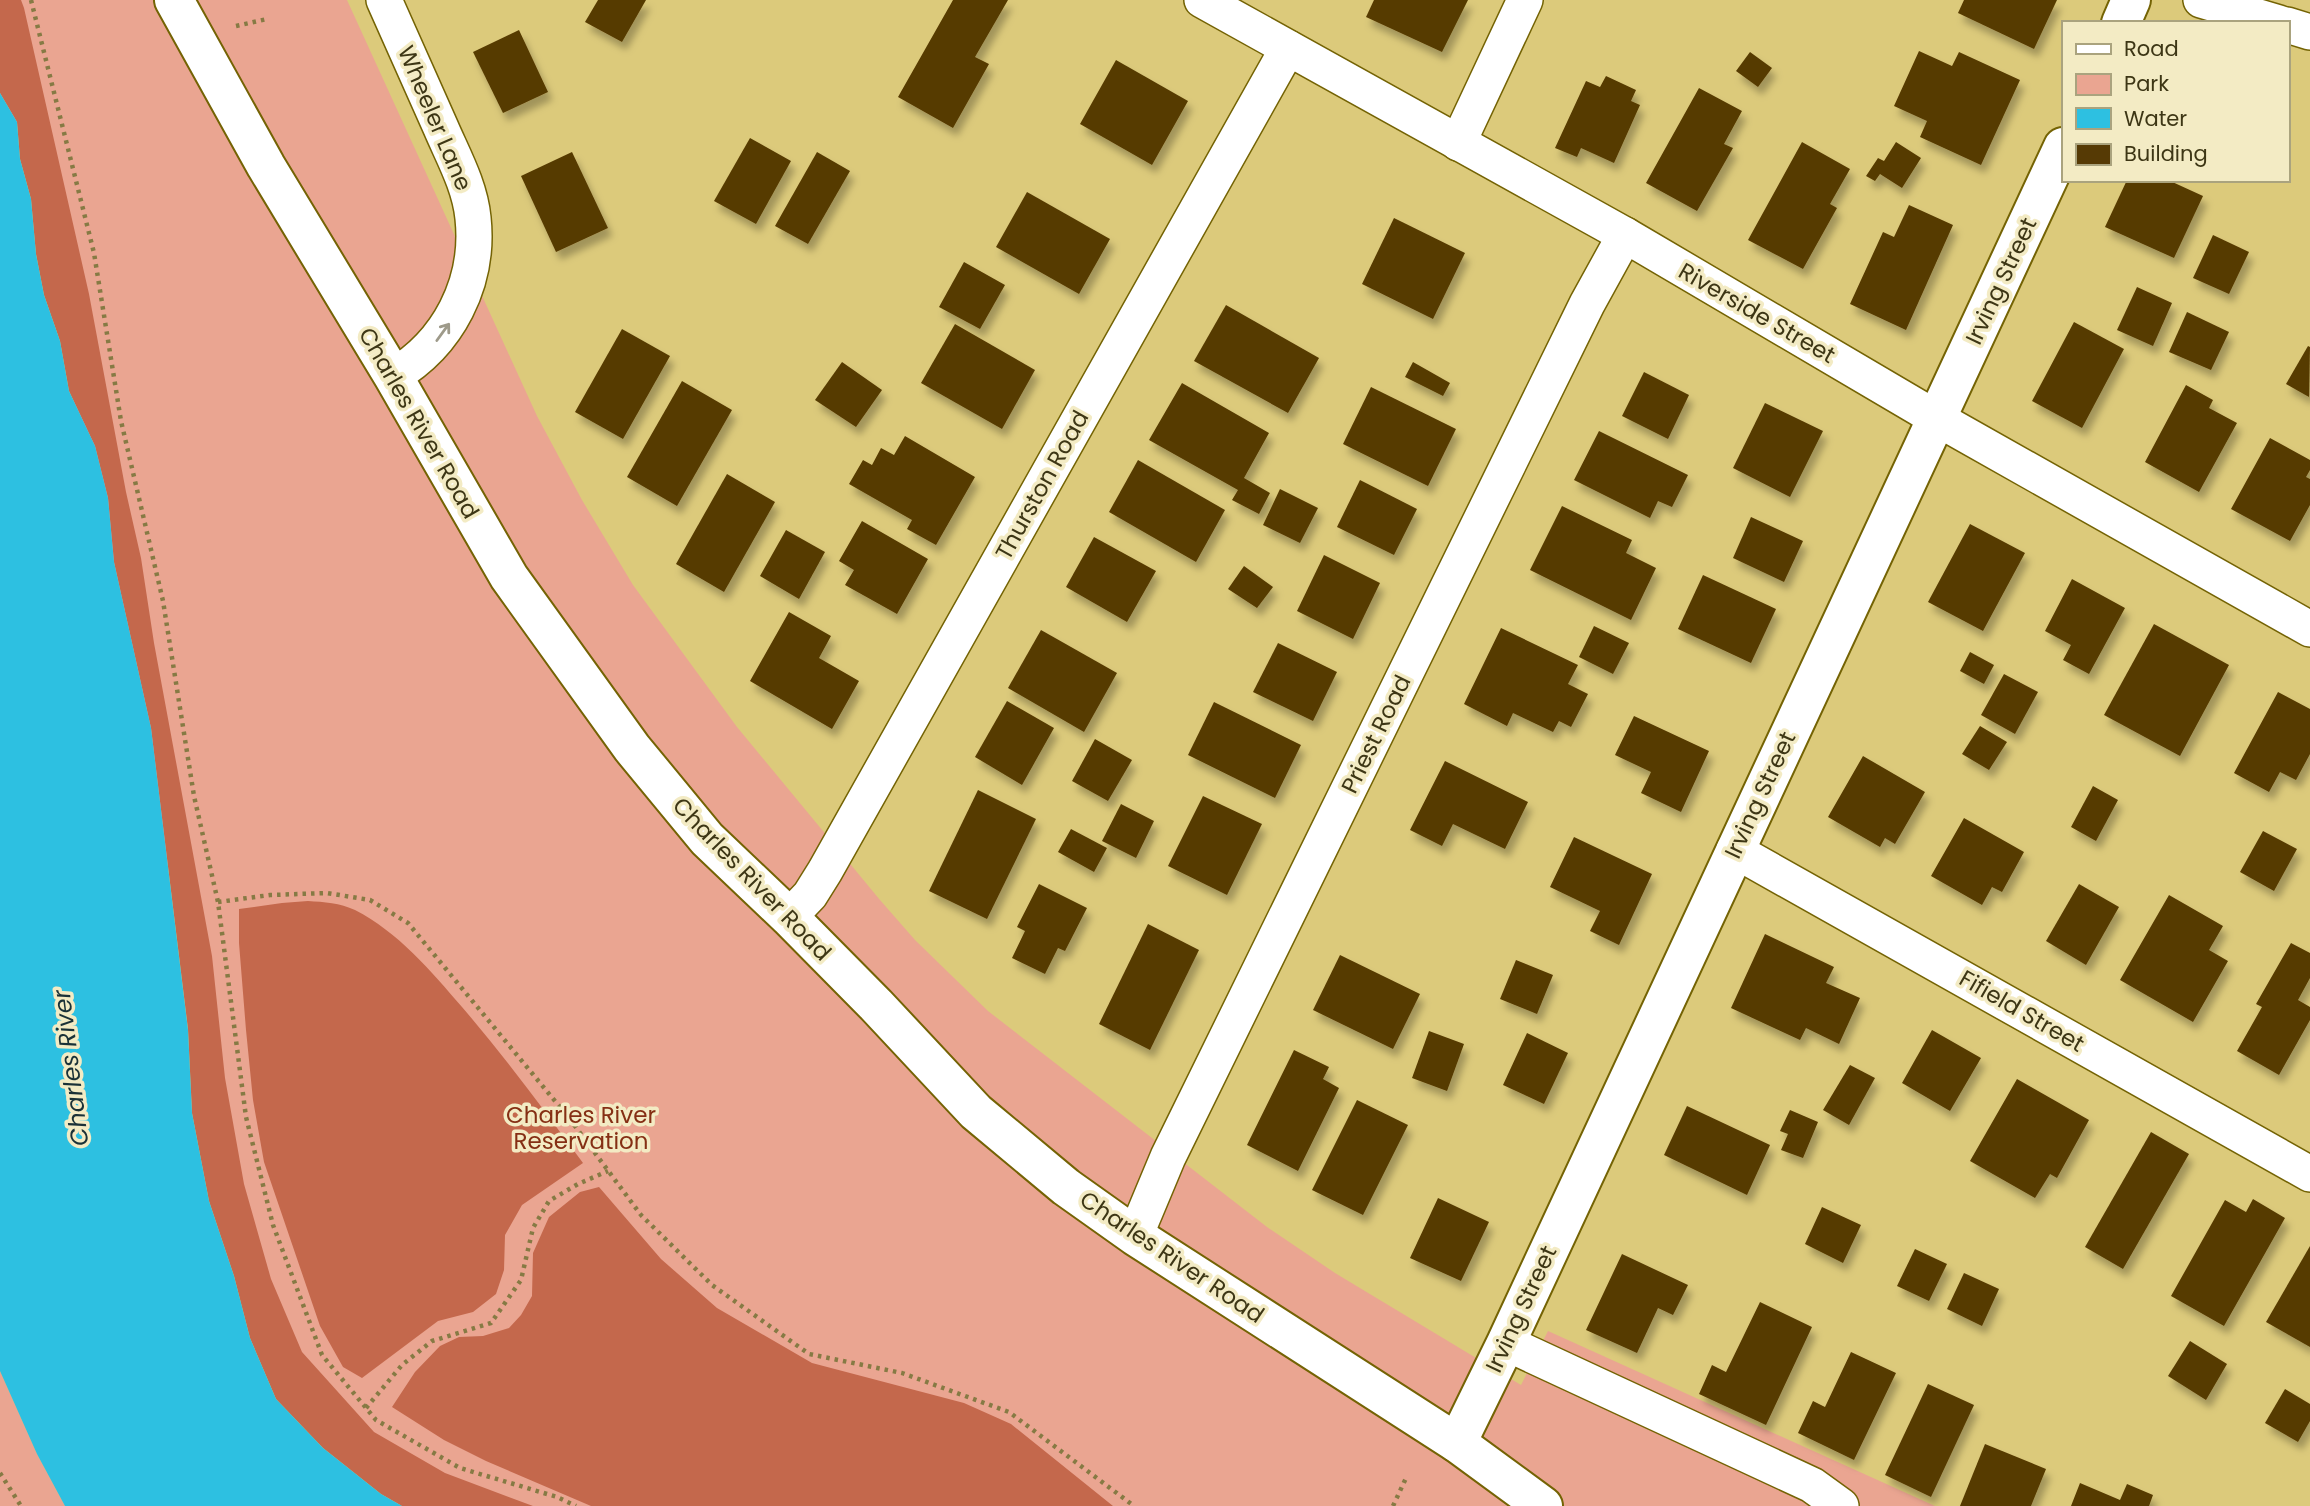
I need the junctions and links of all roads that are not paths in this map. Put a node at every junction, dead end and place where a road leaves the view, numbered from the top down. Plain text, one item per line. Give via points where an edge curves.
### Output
1 (174, 0) edge
2 (384, 0) edge
3 (1202, 0) edge
4 (1525, 0) edge
5 (2131, 0) edge
6 (2201, 0) edge
7 (2122, 21) edge
8 (2272, 21) edge
9 (2289, 26) edge
10 (2310, 32) edge
11 (1288, 48) junction
12 (1458, 143) junction
13 (2062, 149) edge
14 (1625, 235) junction
15 (393, 376) junction
16 (1936, 418) junction
17 (2310, 629) edge
18 (1734, 849) junction
19 (789, 917) junction
20 (2310, 1174) edge
21 (1135, 1236) junction
22 (1506, 1343) junction
23 (1457, 1443) junction
24 (1544, 1506) edge
25 (1841, 1506) edge

1 - 15 street, Charles River Road via 266,166
15 -> 2 street, Wheeler Lane via 431,348 450,323 469,273 474,218 459,170
3 - 11 street, Riverside Street
4 - 12 street
5 - 7 street
6 - 8 street
9 - 10 street
11 - 12 street, Riverside Street
11 - 19 street, Thurston Road via 825,872
12 - 14 street, Riverside Street
13 - 16 street, Irving Street
14 - 16 street, Riverside Street
14 - 21 street, Priest Road via 1193,1107
15 - 19 street, Charles River Road via 509,577 632,748 706,839
16 - 17 street, Riverside Street
16 - 18 street, Irving Street
18 - 20 street, Fifield Street
18 - 22 street, Irving Street
19 - 21 street, Charles River Road via 976,1112 1066,1187
21 - 23 street, Charles River Road
22 - 23 street, Irving Street
22 - 25 street via 1812,1485
23 - 24 street, Charles River Road

